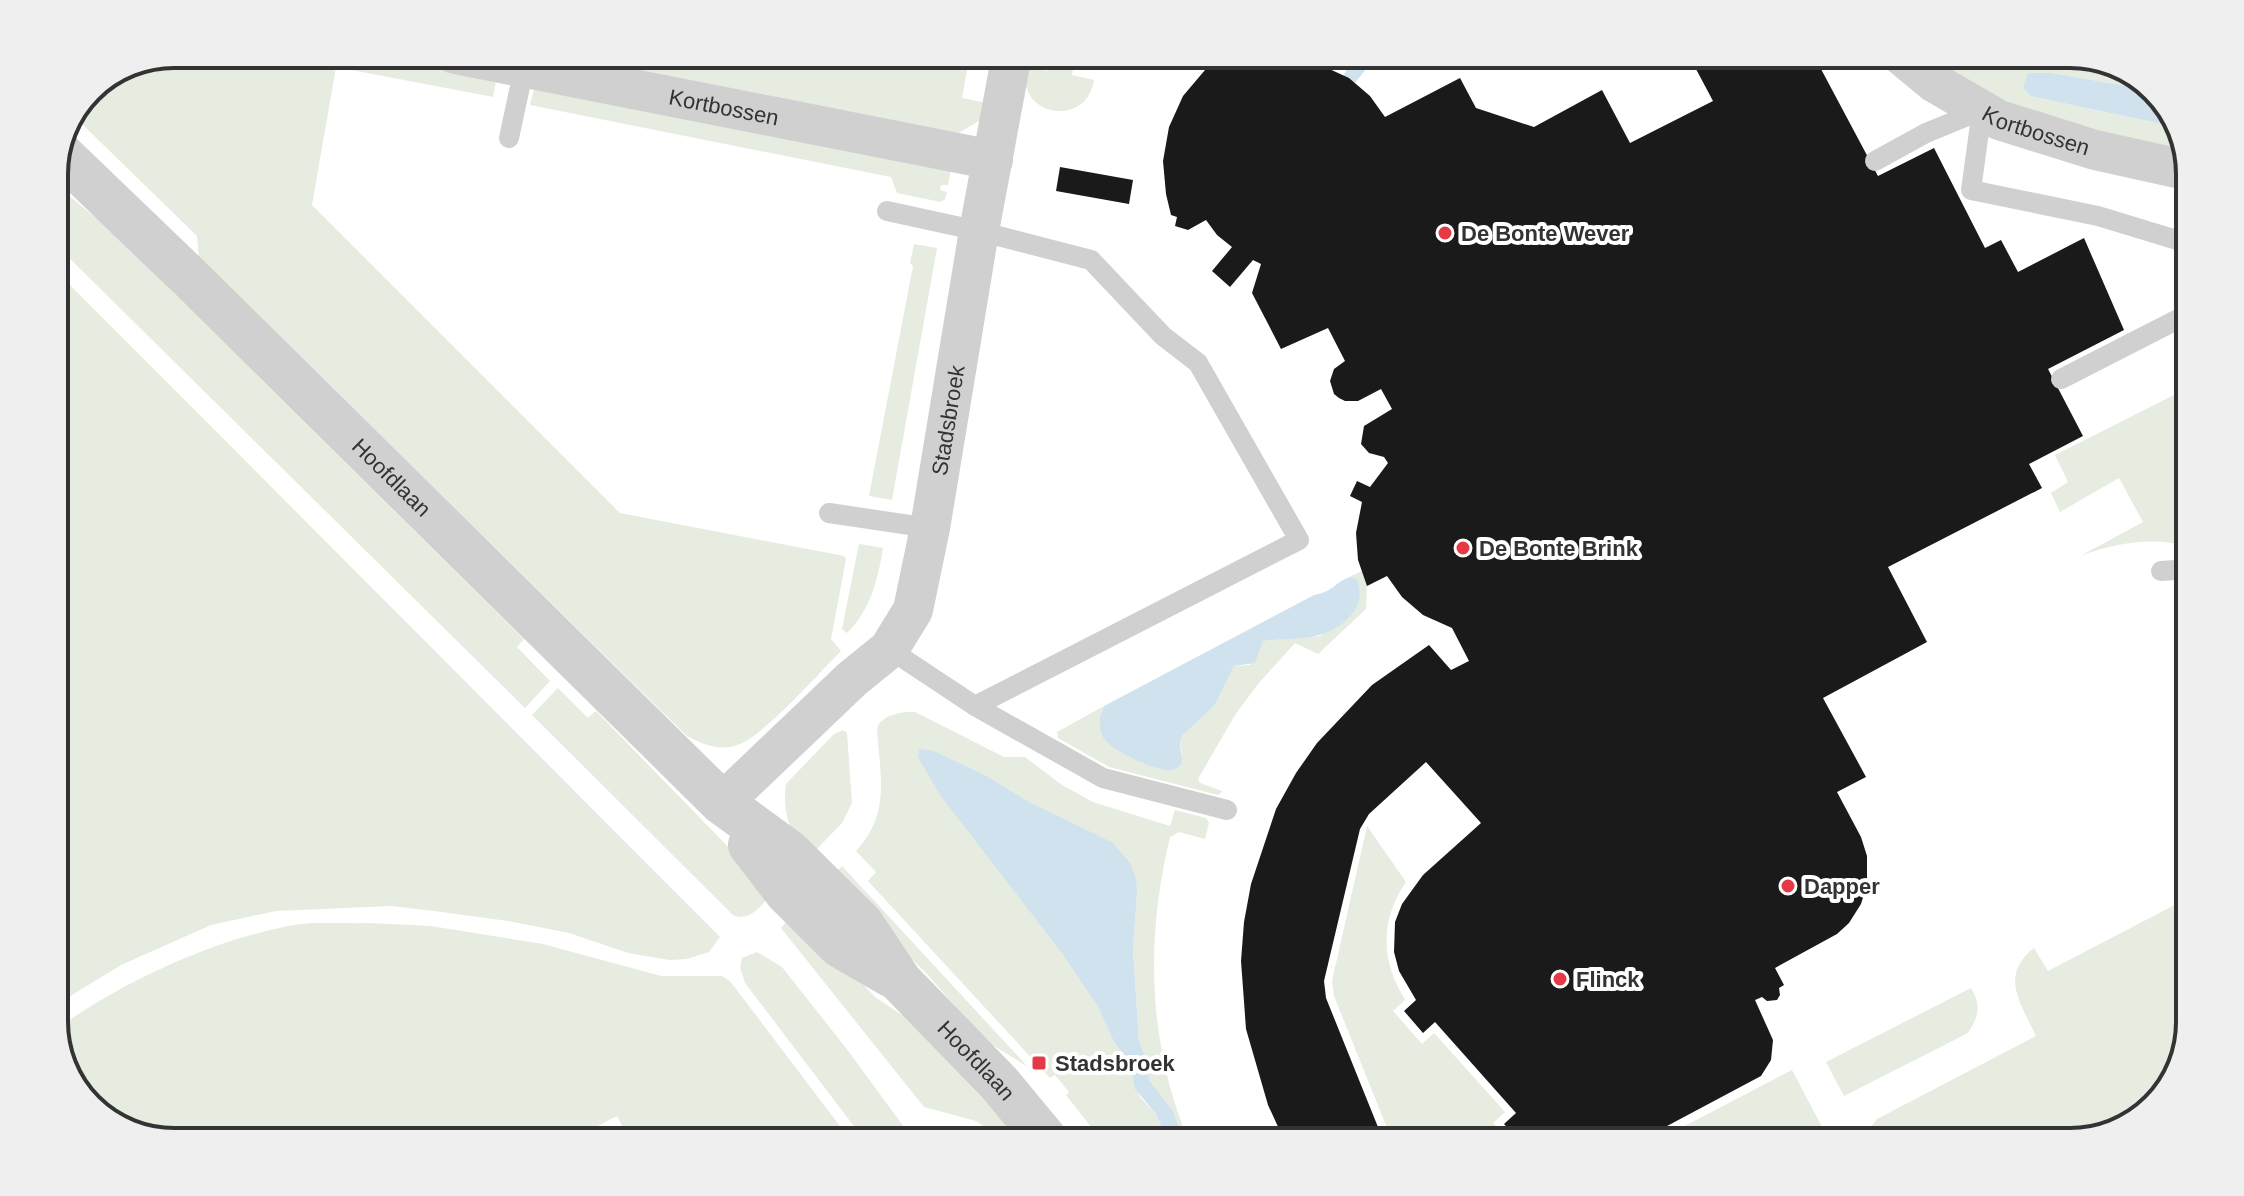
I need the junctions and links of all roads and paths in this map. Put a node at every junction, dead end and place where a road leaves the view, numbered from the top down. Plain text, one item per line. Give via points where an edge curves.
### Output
1 (524, 68) joint
2 (1009, 68) edge
3 (1917, 68) edge
4 (1982, 110) junction
5 (509, 138) dead end
6 (993, 160) junction
7 (1875, 161) dead end
8 (69, 162) edge
9 (2176, 168) edge
10 (887, 211) dead end
11 (979, 231) junction
12 (2176, 240) edge
13 (2176, 320) edge
14 (2061, 379) dead end
15 (829, 513) dead end
16 (930, 528) junction
17 (2176, 570) edge
18 (2161, 571) dead end
19 (889, 649) junction
20 (975, 706) junction
21 (722, 803) junction
22 (1227, 810) dead end
23 (1036, 1128) edge

1 - 5 lane
1 - 6 street, Kortbossen
2 - 6 street, Stadsbroek
3 - 4 street, Kortbossen
4 - 7 lane
4 - 9 street, Kortbossen via 2095,150
4 - 12 lane via 1971,190 2098,216
6 - 11 street, Stadsbroek
8 - 21 street, Hoofdlaan
10 - 11 lane
11 - 16 street, Stadsbroek
11 - 20 lane via 1091,260 1163,336 1198,363 1299,540
13 - 14 lane
15 - 16 lane
16 - 19 street, Stadsbroek via 913,610
17 - 18 lane
19 - 20 lane
19 - 21 street, Stadsbroek
20 - 22 lane via 1103,778
21 - 23 street, Hoofdlaan via 787,893 840,946 900,981

